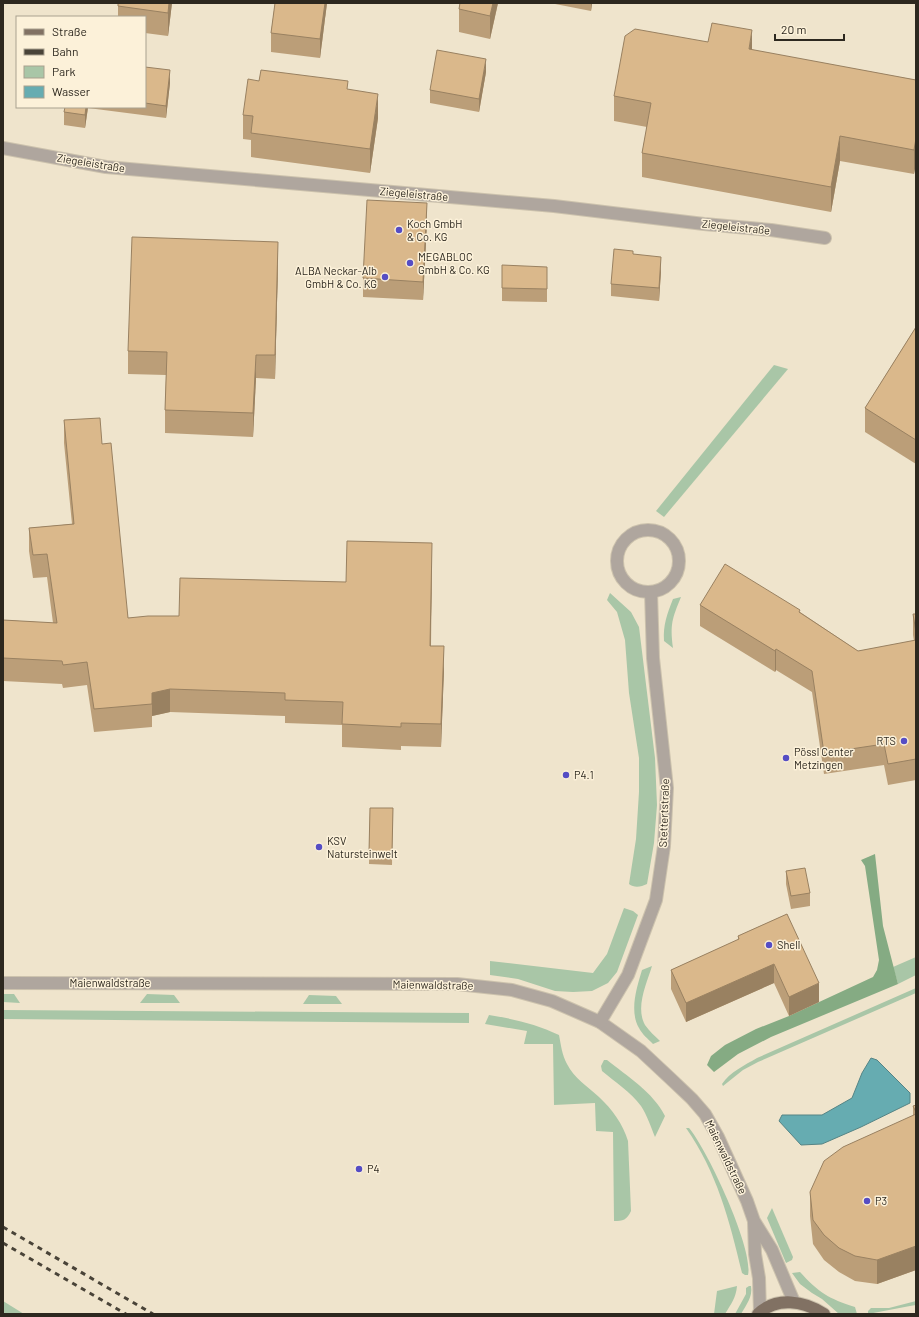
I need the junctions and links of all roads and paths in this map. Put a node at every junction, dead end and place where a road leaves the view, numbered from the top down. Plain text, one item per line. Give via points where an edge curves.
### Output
1 (3, 148) edge
2 (825, 238) dead end
3 (651, 592) junction
4 (3, 983) edge
5 (600, 1022) junction
6 (754, 1221) junction
7 (794, 1302) junction
8 (759, 1313) edge
9 (824, 1314) edge

1 - 2 street, Ziegeleistraße via 101,166 554,206
3 - 3 street via 663,589 673,581 678,570 679,552 668,536 658,531 646,530 634,533 624,540 618,551 617,564 628,585 639,591
3 - 5 street, Stettertstraße via 653,658 667,788 664,846 656,900 628,975
4 - 5 street, Maienwaldstraße via 458,984 512,990 552,1001
5 - 6 street, Maienwaldstraße via 641,1051 687,1094 704,1114 730,1162
6 - 7 street, Maienwaldstraße via 772,1250
6 - 8 street, Maienwaldstraße
7 - 8 main road via 776,1304
7 - 9 main road via 810,1305

